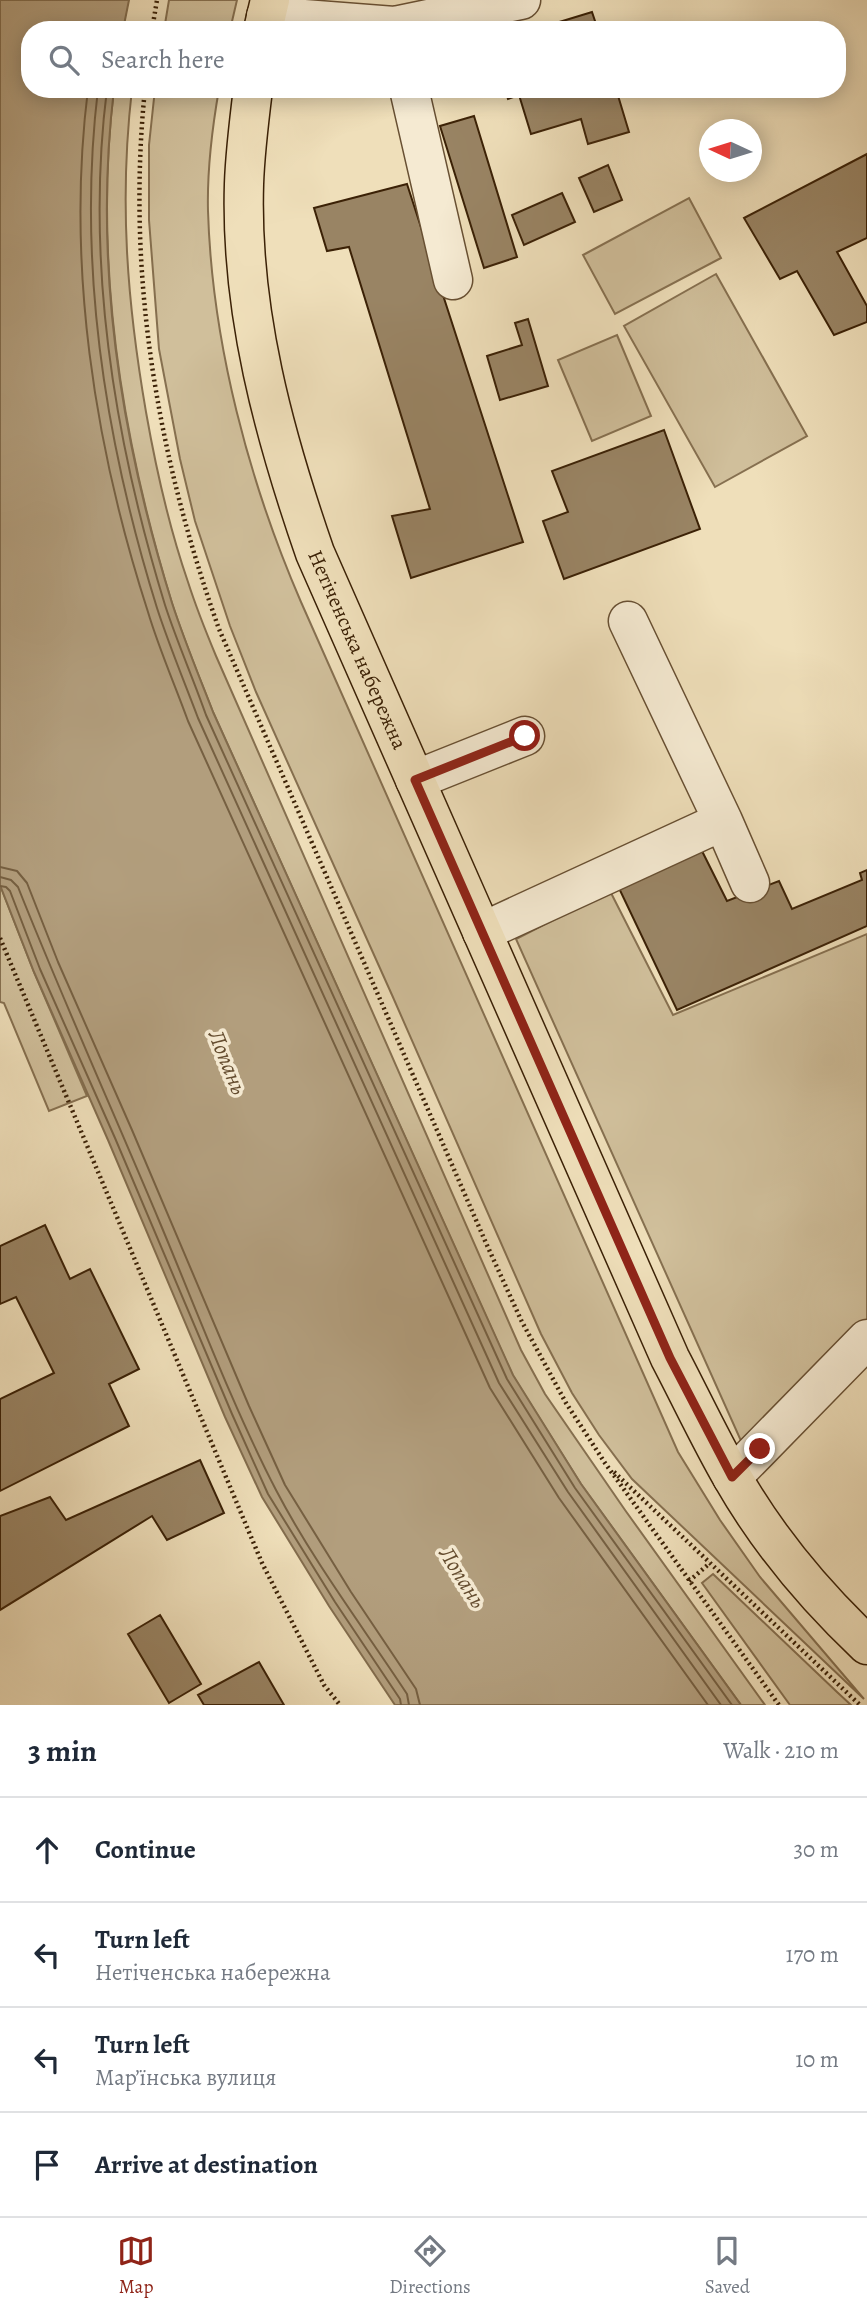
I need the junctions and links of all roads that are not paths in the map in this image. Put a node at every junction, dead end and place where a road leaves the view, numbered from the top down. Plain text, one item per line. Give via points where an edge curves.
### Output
1 (521, 0) edge
2 (266, 15) edge
3 (325, 21) edge
4 (426, 21) edge
5 (252, 98) edge
6 (410, 98) edge
7 (453, 280) dead end
8 (628, 621) dead end
9 (525, 736) dead end
10 (415, 780) junction
11 (723, 821) junction
12 (750, 883) dead end
13 (482, 932) junction
14 (867, 1339) edge
15 (732, 1477) junction
16 (867, 1645) edge

1 - 4 street
2 - 3 street
5 - 10 main road, Нетіченська набережна via 244,186 246,241 254,325 269,399 290,481 316,553
6 - 7 street
8 - 11 street
9 - 10 street
10 - 13 main road, Нетіченська набережна
11 - 12 street
11 - 13 street
13 - 15 main road, Нетіченська набережна via 670,1358
14 - 15 street
15 - 16 main road, Нетіченська набережна via 804,1579

